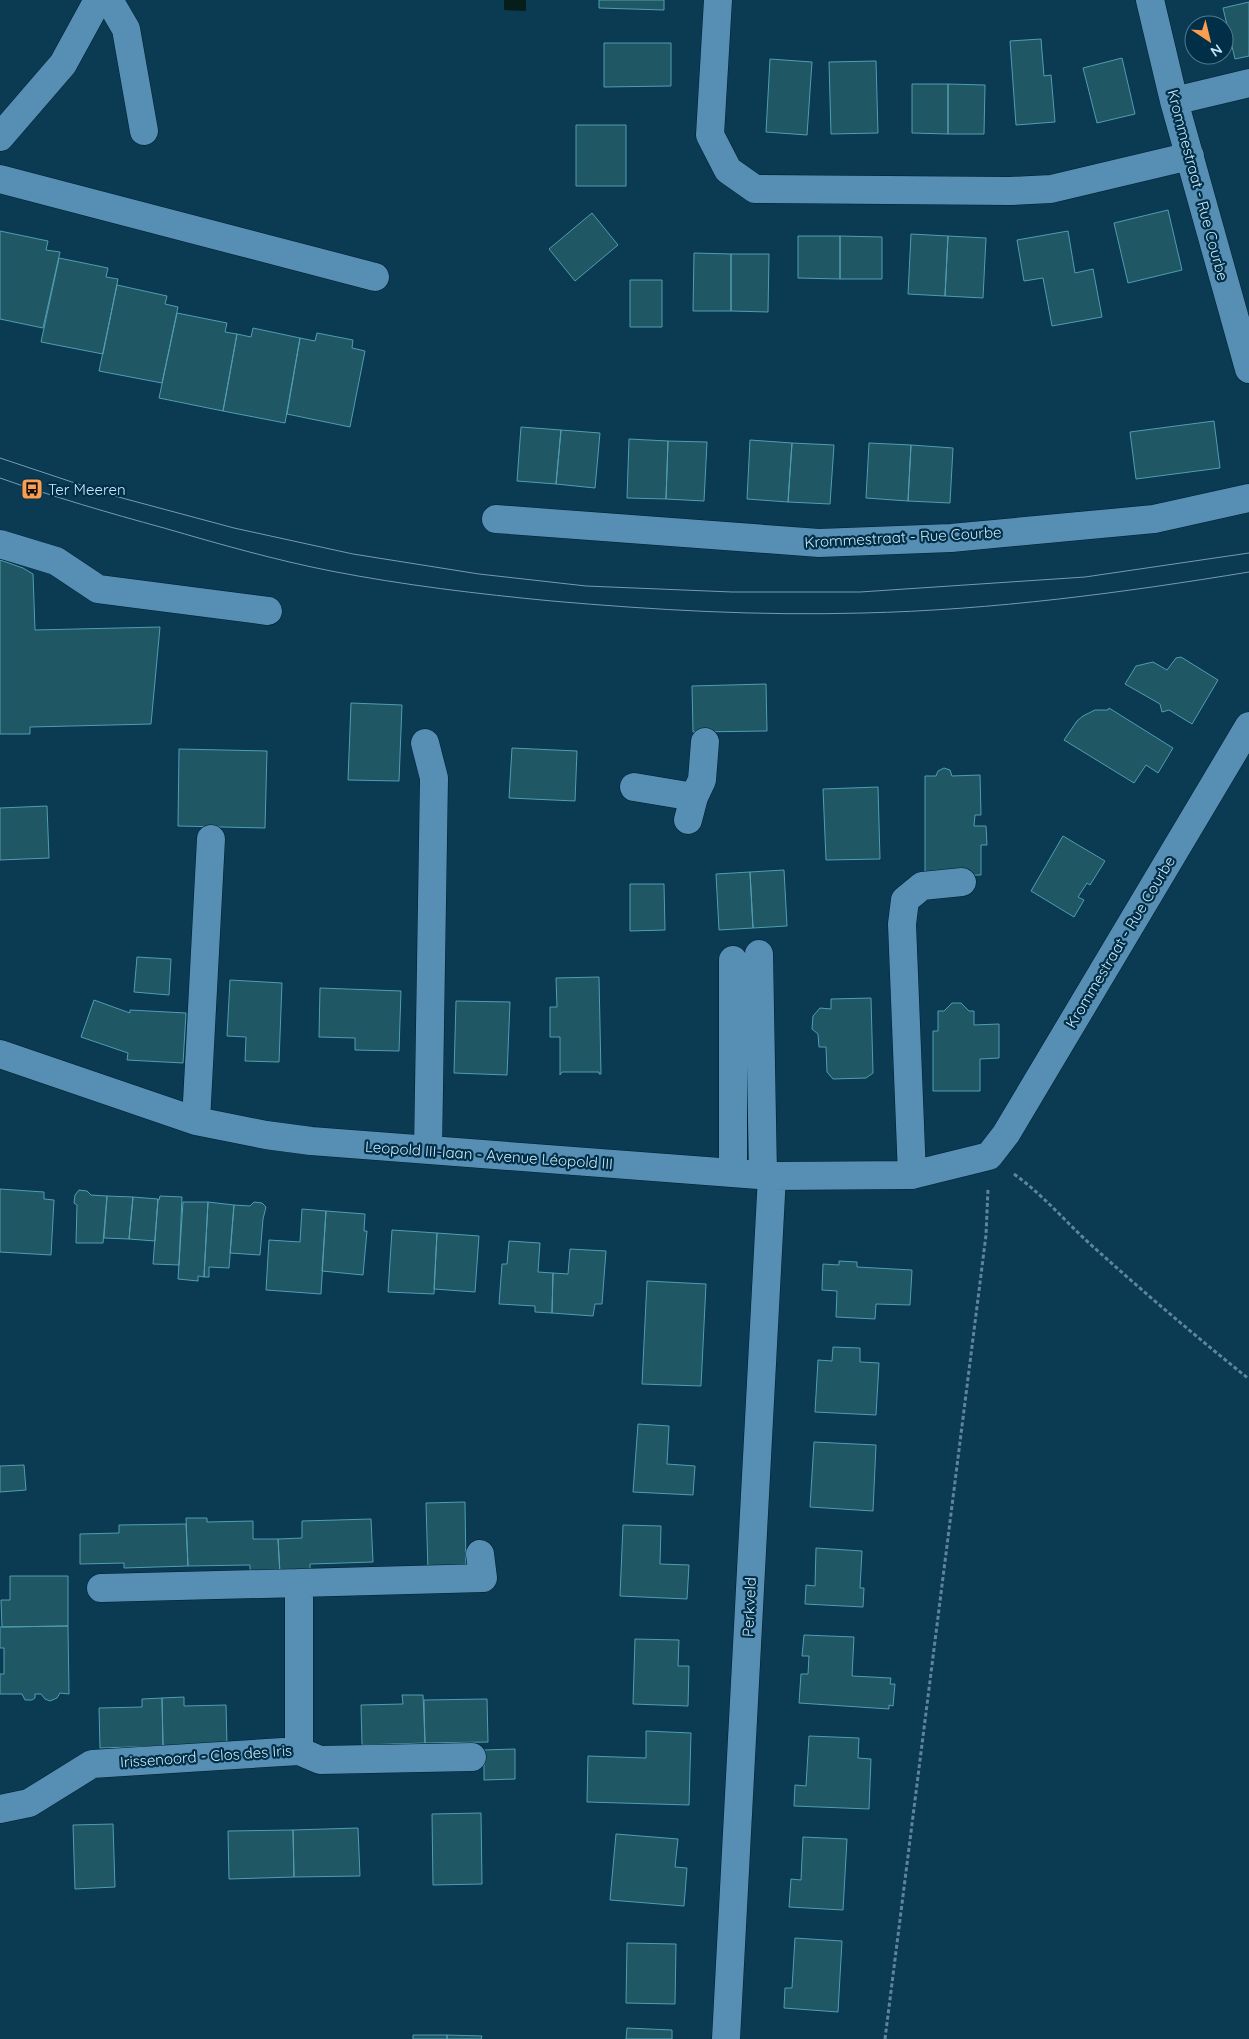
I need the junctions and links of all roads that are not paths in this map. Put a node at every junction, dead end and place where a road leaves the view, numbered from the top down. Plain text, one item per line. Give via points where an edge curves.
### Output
1 (98, 0) edge
2 (109, 0) edge
3 (718, 0) edge
4 (1150, 0) edge
5 (1249, 83) edge
6 (1174, 101) junction
7 (144, 131) dead end
8 (0, 137) edge
9 (1190, 156) junction
10 (0, 179) edge
11 (375, 277) dead end
12 (1249, 369) edge
13 (1249, 498) edge
14 (496, 519) dead end
15 (0, 544) edge
16 (268, 611) dead end
17 (1249, 726) edge
18 (705, 742) dead end
19 (425, 743) dead end
20 (634, 787) dead end
21 (212, 839) dead end
22 (962, 882) dead end
23 (759, 954) dead end
24 (733, 960) dead end
25 (0, 1054) edge
26 (196, 1120) junction
27 (428, 1150) junction
28 (989, 1156) joint
29 (733, 1173) junction
30 (912, 1175) junction
31 (767, 1176) junction
32 (480, 1554) dead end
33 (299, 1583) junction
34 (101, 1588) dead end
35 (299, 1751) junction
36 (472, 1757) dead end
37 (0, 1809) edge
38 (726, 2039) edge

1 - 8 street via 63,64
2 - 7 street via 126,30
3 - 9 street via 710,135 728,170 755,189 1051,189
4 - 6 street, Krommestraat - Rue Courbe
5 - 6 street
6 - 9 street, Krommestraat - Rue Courbe
9 - 12 street, Krommestraat - Rue Courbe
10 - 11 street
13 - 14 street, Krommestraat - Rue Courbe via 1154,519 951,538 819,543
15 - 16 street via 56,561 98,589
17 - 28 street, Krommestraat - Rue Courbe via 1006,1134
18 - 20 street via 702,780 691,808
19 - 27 street via 434,778
21 - 26 street
22 - 30 street via 922,886 905,900 902,924
23 - 31 street, Perkveld
24 - 29 street
25 - 26 street, Leopold III-laan - Avenue Léopold III
26 - 27 street, Leopold III-laan - Avenue Léopold III via 311,1141
27 - 29 street, Leopold III-laan - Avenue Léopold III
28 - 30 street, Leopold III-laan - Avenue Léopold III
29 - 31 street, Leopold III-laan - Avenue Léopold III
30 - 31 street, Leopold III-laan - Avenue Léopold III
31 - 38 street, Perkveld
32 - 33 street via 483,1578
33 - 34 street
33 - 35 street, Irissenoord - Clos des Iris
35 - 36 street via 320,1760
35 - 37 street, Irissenoord - Clos des Iris via 92,1764 29,1803

